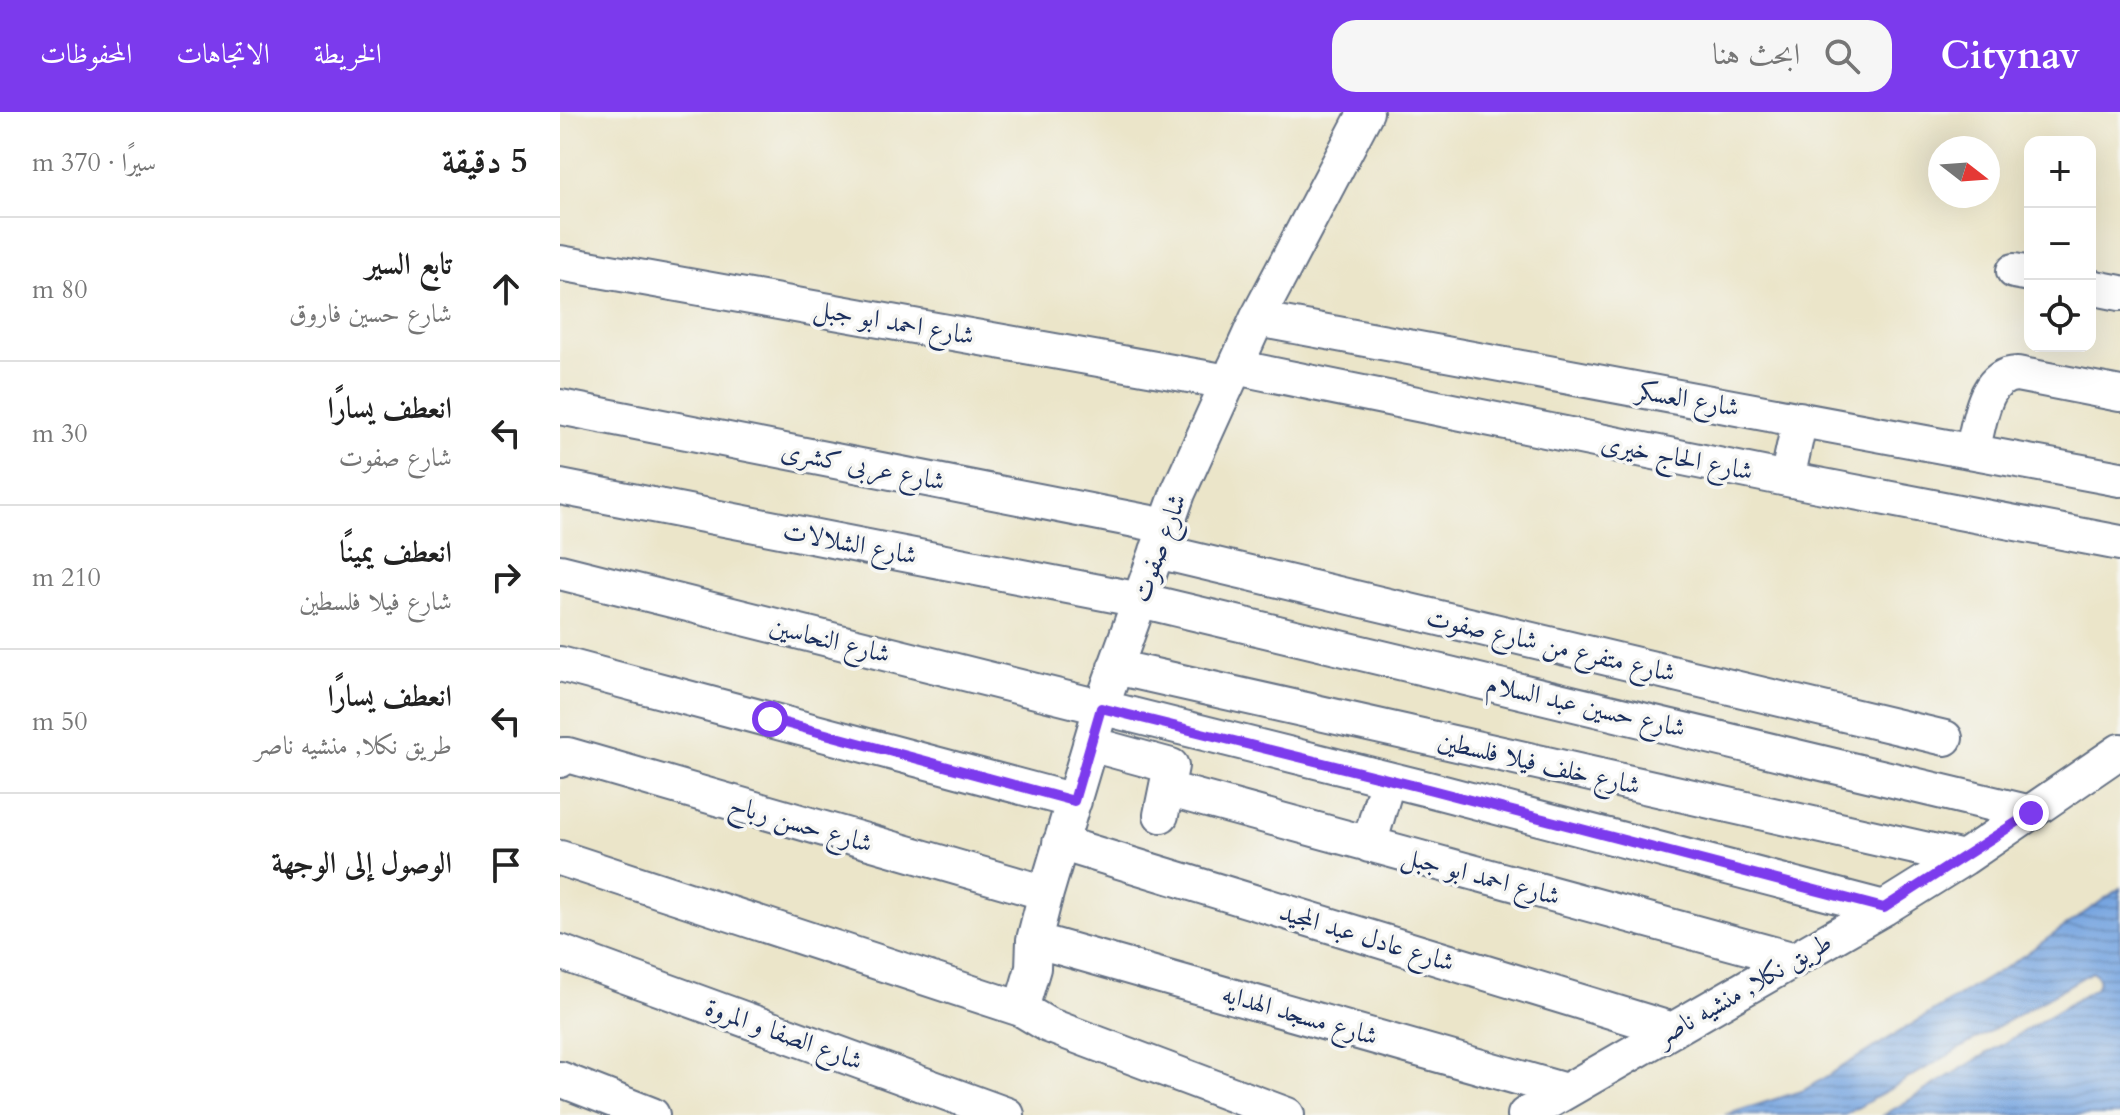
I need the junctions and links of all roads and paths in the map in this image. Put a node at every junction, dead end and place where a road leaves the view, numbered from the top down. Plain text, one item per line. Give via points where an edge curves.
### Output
1 (1366, 112) edge
2 (560, 263) edge
3 (2096, 288) edge
4 (2120, 293) edge
5 (1257, 319) junction
6 (1232, 374) junction
7 (2120, 394) edge
8 (560, 407) edge
9 (1800, 419) junction
10 (1972, 451) junction
11 (1787, 479) junction
12 (2120, 479) edge
13 (560, 487) edge
14 (1161, 538) junction
15 (2120, 543) edge
16 (560, 572) edge
17 (1140, 600) junction
18 (560, 664) edge
19 (1115, 667) junction
20 (1101, 708) junction
21 (1945, 738) dead end
22 (1090, 744) junction
23 (2120, 751) edge
24 (560, 760) edge
25 (1388, 779) junction
26 (1074, 801) junction
27 (2031, 813) junction
28 (1060, 843) junction
29 (1369, 845) junction
30 (560, 858) edge
31 (1964, 858) junction
32 (1046, 893) junction
33 (1884, 908) junction
34 (1034, 940) junction
35 (560, 952) edge
36 (1795, 960) junction
37 (1021, 1009) junction
38 (1673, 1030) junction
39 (560, 1079) edge
40 (1566, 1091) junction
41 (652, 1115) edge
42 (1007, 1115) edge
43 (1287, 1115) edge
44 (1525, 1115) edge

1 - 5 street, شارع صفوت
2 - 6 street, شارع احمد ابو جبل
3 - 4 street
5 - 6 street, شارع صفوت
5 - 9 street, شارع العسكر
6 - 11 street, شارع الحاج خيرى
6 - 14 street, شارع صفوت
7 - 10 street via 2017,374 2002,377 1990,388
8 - 14 street, شارع عربى كشرى
9 - 10 street, شارع العسكر
9 - 11 street
10 - 12 street, شارع العسكر
11 - 15 street, شارع الحاج خيرى
13 - 17 street, شارع الشلالات
14 - 17 street, شارع صفوت
14 - 21 street, شارع متفرع من شارع صفوت
16 - 20 street, شارع النحاسين
17 - 19 street, شارع صفوت
17 - 27 street, شارع حسين عبد السلام
18 - 26 street
19 - 20 street, شارع صفوت
19 - 31 street, شارع خلف فيلا فلسطين
20 - 22 street, شارع صفوت
20 - 25 street, شارع النحاسين
22 - 26 street, شارع صفوت
22 - 29 street, شارع احمد ابو جبل via 1170,765 1164,802
23 - 27 street, طريق نكلا, منشيه ناصر
24 - 32 street, شارع حسن رباح via 568,755
25 - 29 street
25 - 33 street, شارع النحاسين
26 - 28 street, شارع صفوت
27 - 31 street, طريق نكلا, منشيه ناصر
28 - 32 street, شارع صفوت
28 - 38 street, شارع عادل عبد المجيد
29 - 36 street, شارع احمد ابو جبل
30 - 37 street
31 - 33 street, طريق نكلا, منشيه ناصر
32 - 34 street, شارع صفوت
33 - 36 street, طريق نكلا, منشيه ناصر
34 - 37 street, شارع صفوت via 1033,968
34 - 40 street, شارع مسجد الهدايه
35 - 42 street, شارع الصفا و المروة
36 - 38 street, طريق نكلا, منشيه ناصر
37 - 43 street via 1048,1025
38 - 40 street, طريق نكلا, منشيه ناصر
39 - 41 street
40 - 44 street, طريق نكلا, منشيه ناصر

